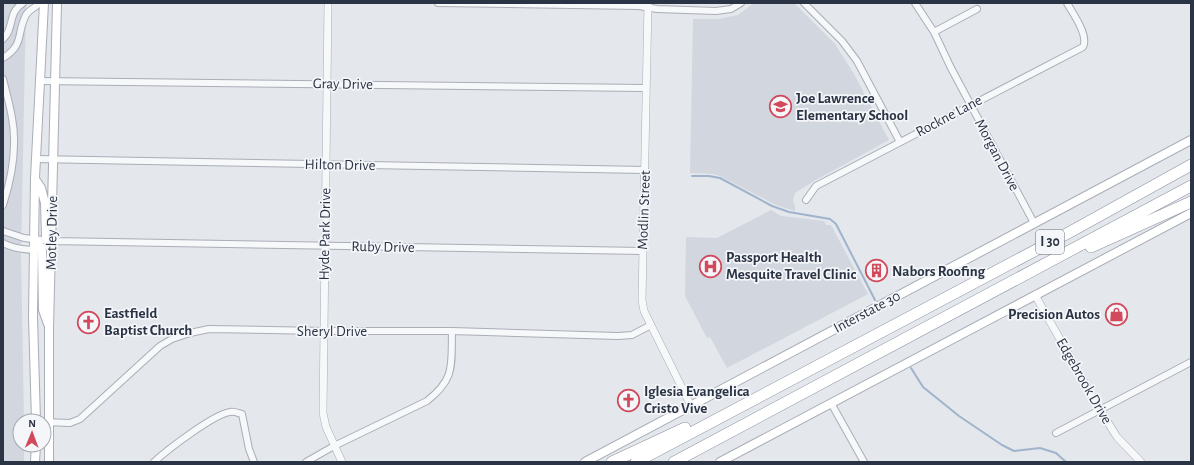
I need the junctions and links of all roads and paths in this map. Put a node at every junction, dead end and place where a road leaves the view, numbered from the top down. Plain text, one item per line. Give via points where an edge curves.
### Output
1 (23, 3) edge
2 (40, 3) edge
3 (44, 3) edge
4 (57, 3) edge
5 (328, 3) edge
6 (438, 3) edge
7 (741, 3) edge
8 (804, 3) edge
9 (915, 3) edge
10 (1067, 3) edge
11 (648, 5) edge
12 (978, 9) dead end
13 (934, 32) junction
14 (3, 39) edge
15 (3, 58) edge
16 (3, 80) edge
17 (40, 81) junction
18 (55, 81) junction
19 (327, 84) junction
20 (646, 88) junction
21 (970, 105) junction
22 (1191, 140) edge
23 (900, 142) junction
24 (36, 159) junction
25 (54, 159) junction
26 (326, 165) junction
27 (1191, 165) edge
28 (645, 170) junction
29 (35, 178) junction
30 (1191, 186) edge
31 (806, 200) dead end
32 (1191, 202) edge
33 (3, 205) edge
34 (1191, 213) edge
35 (1034, 224) junction
36 (3, 231) edge
37 (34, 240) junction
38 (52, 242) junction
39 (3, 243) edge
40 (325, 246) junction
41 (38, 249) junction
42 (643, 251) junction
43 (1028, 273) junction
44 (1035, 295) junction
45 (651, 326) junction
46 (49, 328) junction
47 (324, 331) junction
48 (452, 331) junction
49 (1191, 362) edge
50 (748, 402) junction
51 (831, 403) junction
52 (691, 406) junction
53 (1100, 410) junction
54 (36, 413) edge
55 (46, 413) edge
56 (52, 422) edge
57 (739, 428) junction
58 (1056, 433) dead end
59 (334, 446) junction
60 (154, 462) edge
61 (254, 462) edge
62 (306, 462) edge
63 (342, 462) edge
64 (585, 462) edge
65 (612, 462) edge
66 (636, 462) edge
67 (674, 462) edge
68 (686, 462) edge
69 (720, 462) edge
70 (864, 462) edge
71 (1141, 462) edge

1 - 14 street via 14,12 8,34
2 - 15 street via 30,9 19,42 12,52
3 - 17 main road, Motley Drive
4 - 18 main road, Motley Drive
5 - 19 street, Hyde Park Drive
6 - 11 street
7 - 11 street via 724,11 657,9
8 - 23 street via 857,60
9 - 13 street, Morgan Drive
10 - 21 street, Rockne Lane via 1083,32 1083,47
11 - 20 street, Modlin Street
12 - 13 street
13 - 21 street, Morgan Drive
16 - 33 street via 12,118 14,144
17 - 18 street, Gray Drive
17 - 24 main road, Motley Drive
18 - 19 street, Gray Drive
18 - 25 main road, Motley Drive
19 - 20 street, Gray Drive
19 - 26 street, Hyde Park Drive
20 - 28 street, Modlin Street
21 - 23 street, Rockne Lane
21 - 35 street, Morgan Drive
22 - 35 main road, Interstate 30
23 - 31 street, Rockne Lane via 816,186
24 - 25 street, Hilton Drive
24 - 29 main road, Motley Drive
25 - 26 street, Hilton Drive
25 - 38 main road, Motley Drive
26 - 28 street, Hilton Drive
26 - 40 street, Hyde Park Drive
27 - 50 highway, I 30
28 - 42 street, Modlin Street
29 - 37 main road, Motley Drive
29 - 38 main road via 45,203 46,237
30 - 43 highway, I 30
32 - 43 highway
34 - 44 main road
35 - 52 main road, Interstate 30
36 - 37 street, Ruby Drive
37 - 38 street, Ruby Drive
37 - 41 main road, Motley Drive
38 - 40 street, Ruby Drive
38 - 41 street
38 - 46 main road, Motley Drive
39 - 41 street via 8,246
40 - 42 street, Ruby Drive
40 - 47 street, Hyde Park Drive
41 - 46 main road via 43,310
41 - 54 main road, Motley Drive via 33,317
42 - 45 street, Modlin Street via 642,300
43 - 57 highway, I 30
44 - 51 main road
44 - 53 street, Edgebrook Drive
45 - 48 street, Sheryl Drive via 632,335 618,336
45 - 52 street, Modlin Street
46 - 55 main road, Motley Drive
47 - 48 street, Sheryl Drive
47 - 56 street, Sheryl Drive via 209,329 172,339 160,346 80,419 70,423
47 - 59 street, Hyde Park Drive via 323,413
48 - 59 street via 451,365 446,382 437,393
49 - 53 street
50 - 65 highway via 690,425
50 - 66 highway, I 30
51 - 69 main road
51 - 70 street
52 - 64 main road, Interstate 30
53 - 58 street
53 - 71 street, Edgebrook Drive via 1118,437
57 - 67 highway, I 30
57 - 68 highway
59 - 62 street
59 - 63 street, Hyde Park Drive
60 - 61 street via 210,421 229,412 236,412 242,414

